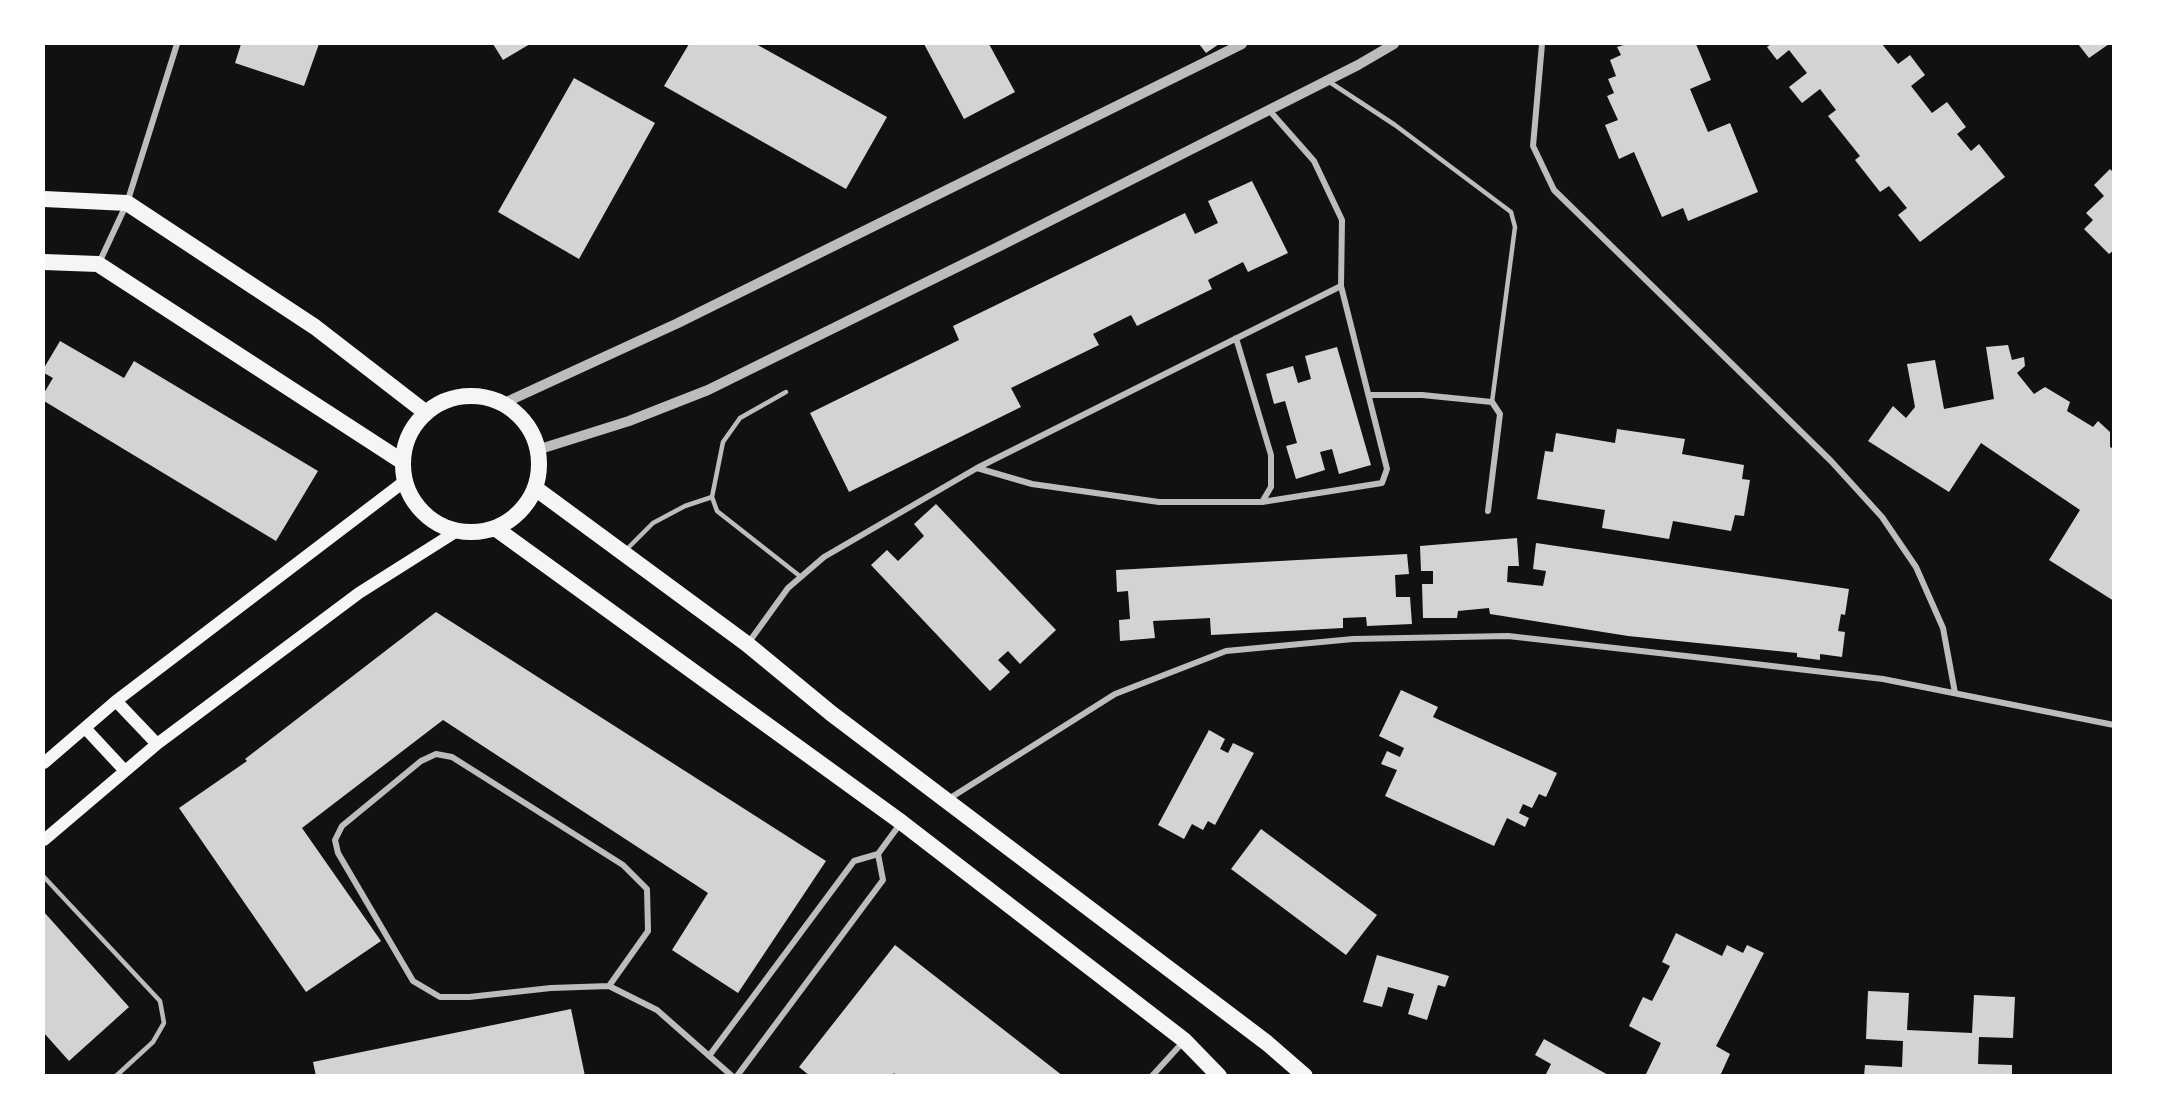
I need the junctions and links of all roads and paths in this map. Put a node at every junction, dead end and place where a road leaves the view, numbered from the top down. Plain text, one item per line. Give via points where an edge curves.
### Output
1 (177, 44) edge
2 (1242, 44) edge
3 (1394, 44) edge
4 (1542, 44) edge
5 (1328, 81) junction
6 (1269, 110) junction
7 (44, 199) edge
8 (127, 203) junction
9 (44, 262) edge
10 (98, 264) junction
11 (1341, 286) junction
12 (1236, 338) junction
13 (786, 392) dead end
14 (1369, 395) junction
15 (1492, 402) junction
16 (502, 404) junction
17 (425, 412) junction
18 (537, 450) junction
19 (403, 462) junction
20 (977, 468) junction
21 (405, 481) junction
22 (535, 488) junction
23 (712, 497) junction
24 (1262, 502) junction
25 (1488, 511) dead end
26 (495, 528) junction
27 (457, 531) junction
28 (624, 552) junction
29 (801, 577) junction
30 (747, 644) junction
31 (1955, 693) junction
32 (116, 701) junction
33 (2114, 724) edge
34 (85, 728) junction
35 (157, 744) junction
36 (44, 763) edge
37 (125, 771) junction
38 (946, 800) junction
39 (901, 822) junction
40 (44, 840) edge
41 (878, 854) junction
42 (44, 877) edge
43 (609, 987) junction
44 (1184, 1040) junction
45 (709, 1056) junction
46 (116, 1076) edge
47 (732, 1076) edge
48 (737, 1076) edge
49 (1152, 1076) edge
50 (1219, 1076) edge
51 (1305, 1076) edge

1 - 8 street
2 - 16 street via 678,323
3 - 5 street
4 - 31 street via 1533,146 1554,190 1882,517 1916,567 1943,628
5 - 6 street
5 - 15 lane via 1395,124 1511,212 1515,227
6 - 11 street via 1314,161 1342,220
6 - 18 street via 708,390 629,421
7 - 8 highway
8 - 10 street
8 - 17 highway via 315,327
9 - 10 highway
10 - 19 highway
11 - 12 street
11 - 14 street
12 - 20 street
12 - 24 street via 1271,455 1271,487
13 - 23 lane via 740,418 723,442
14 - 15 street via 1422,395
14 - 24 street via 1387,469 1382,483
15 - 25 street via 1500,414
16 - 17 highway via 464,397
16 - 18 highway via 519,416 531,432
17 - 19 highway via 406,444
18 - 22 highway via 539,470
19 - 21 highway
20 - 24 street via 1032,484 1158,502
20 - 29 street via 824,557
21 - 27 highway via 423,514
21 - 32 main road
22 - 26 highway via 526,505
22 - 28 highway
23 - 28 lane via 653,523
23 - 29 lane via 717,511
26 - 27 highway
26 - 39 highway
27 - 35 main road via 359,593
28 - 30 highway
29 - 30 street via 788,588
30 - 38 highway
31 - 33 street
31 - 38 street via 1883,679 1508,636 1353,639 1226,651 1115,694
32 - 34 main road
32 - 35 main road
34 - 36 main road
34 - 37 main road
35 - 37 main road
37 - 40 main road
38 - 51 highway via 1267,1043
39 - 41 street
39 - 44 highway
41 - 45 street via 854,861
41 - 48 street via 883,880
42 - 46 lane via 160,1001 164,1023 153,1042
43 - 43 street via 551,988 469,997 440,997 431,992 414,981 338,853 335,840 342,826 421,761 436,754 452,757 623,864 647,889 648,931
43 - 45 street via 657,1010
44 - 49 street
44 - 50 highway
45 - 47 street

